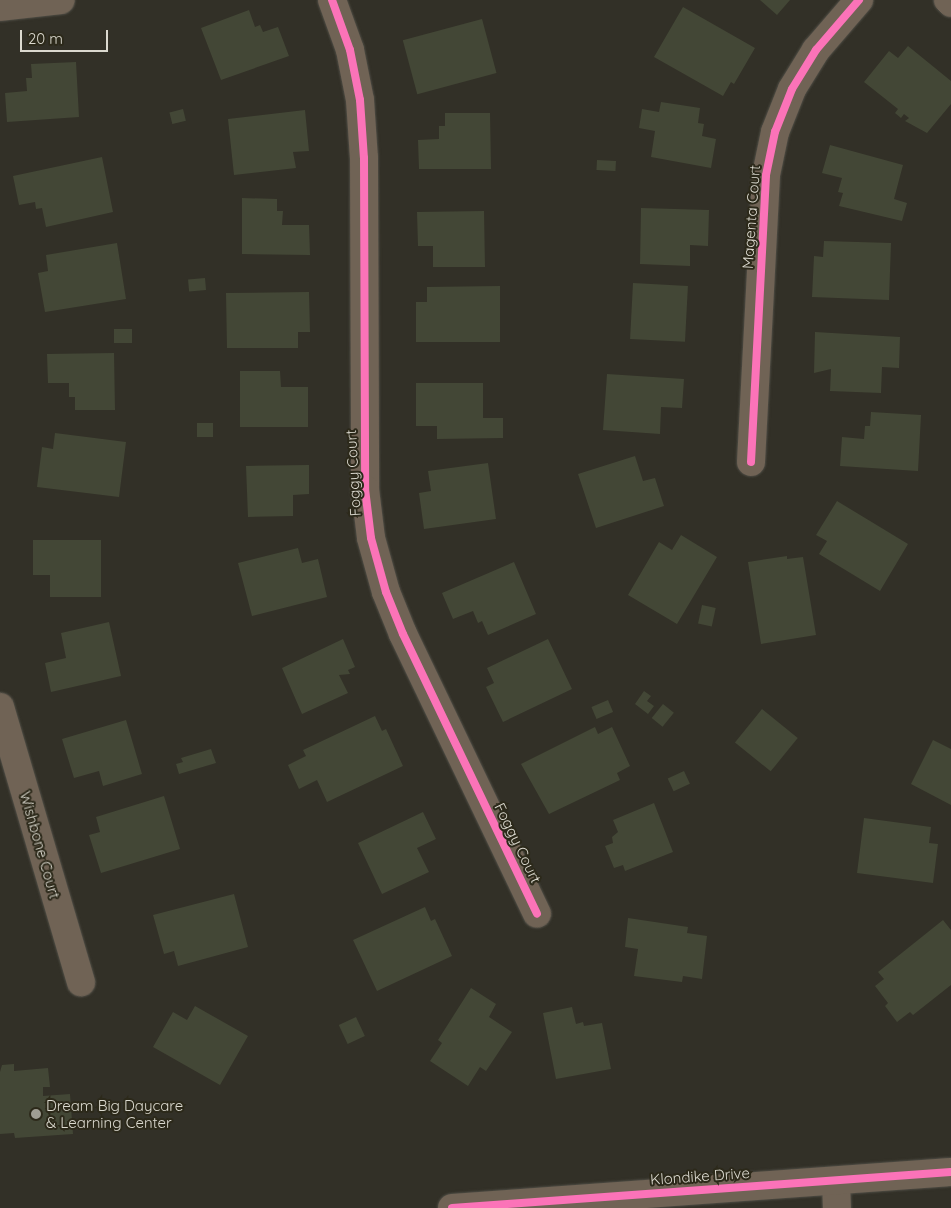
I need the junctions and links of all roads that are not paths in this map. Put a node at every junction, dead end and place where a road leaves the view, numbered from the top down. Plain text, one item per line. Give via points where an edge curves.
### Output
1 (60, 0) edge
2 (332, 0) edge
3 (859, 0) edge
4 (948, 0) edge
5 (951, 3) edge
6 (0, 7) edge
7 (751, 462) dead end
8 (0, 708) edge
9 (537, 914) dead end
10 (80, 982) dead end
11 (951, 1172) edge
12 (836, 1181) junction
13 (571, 1203) edge
14 (452, 1208) edge
15 (838, 1208) edge

1 - 6 street
2 - 9 street, Foggy Court via 350,50 360,100 364,158 365,489 371,538 386,592 403,634
3 - 7 street, Magenta Court via 816,50 792,89 775,132 766,175
4 - 5 street
8 - 10 street, Wishbone Court
11 - 12 street, Klondike Drive
12 - 13 street, Klondike Drive
12 - 15 street
13 - 14 street, Klondike Drive

